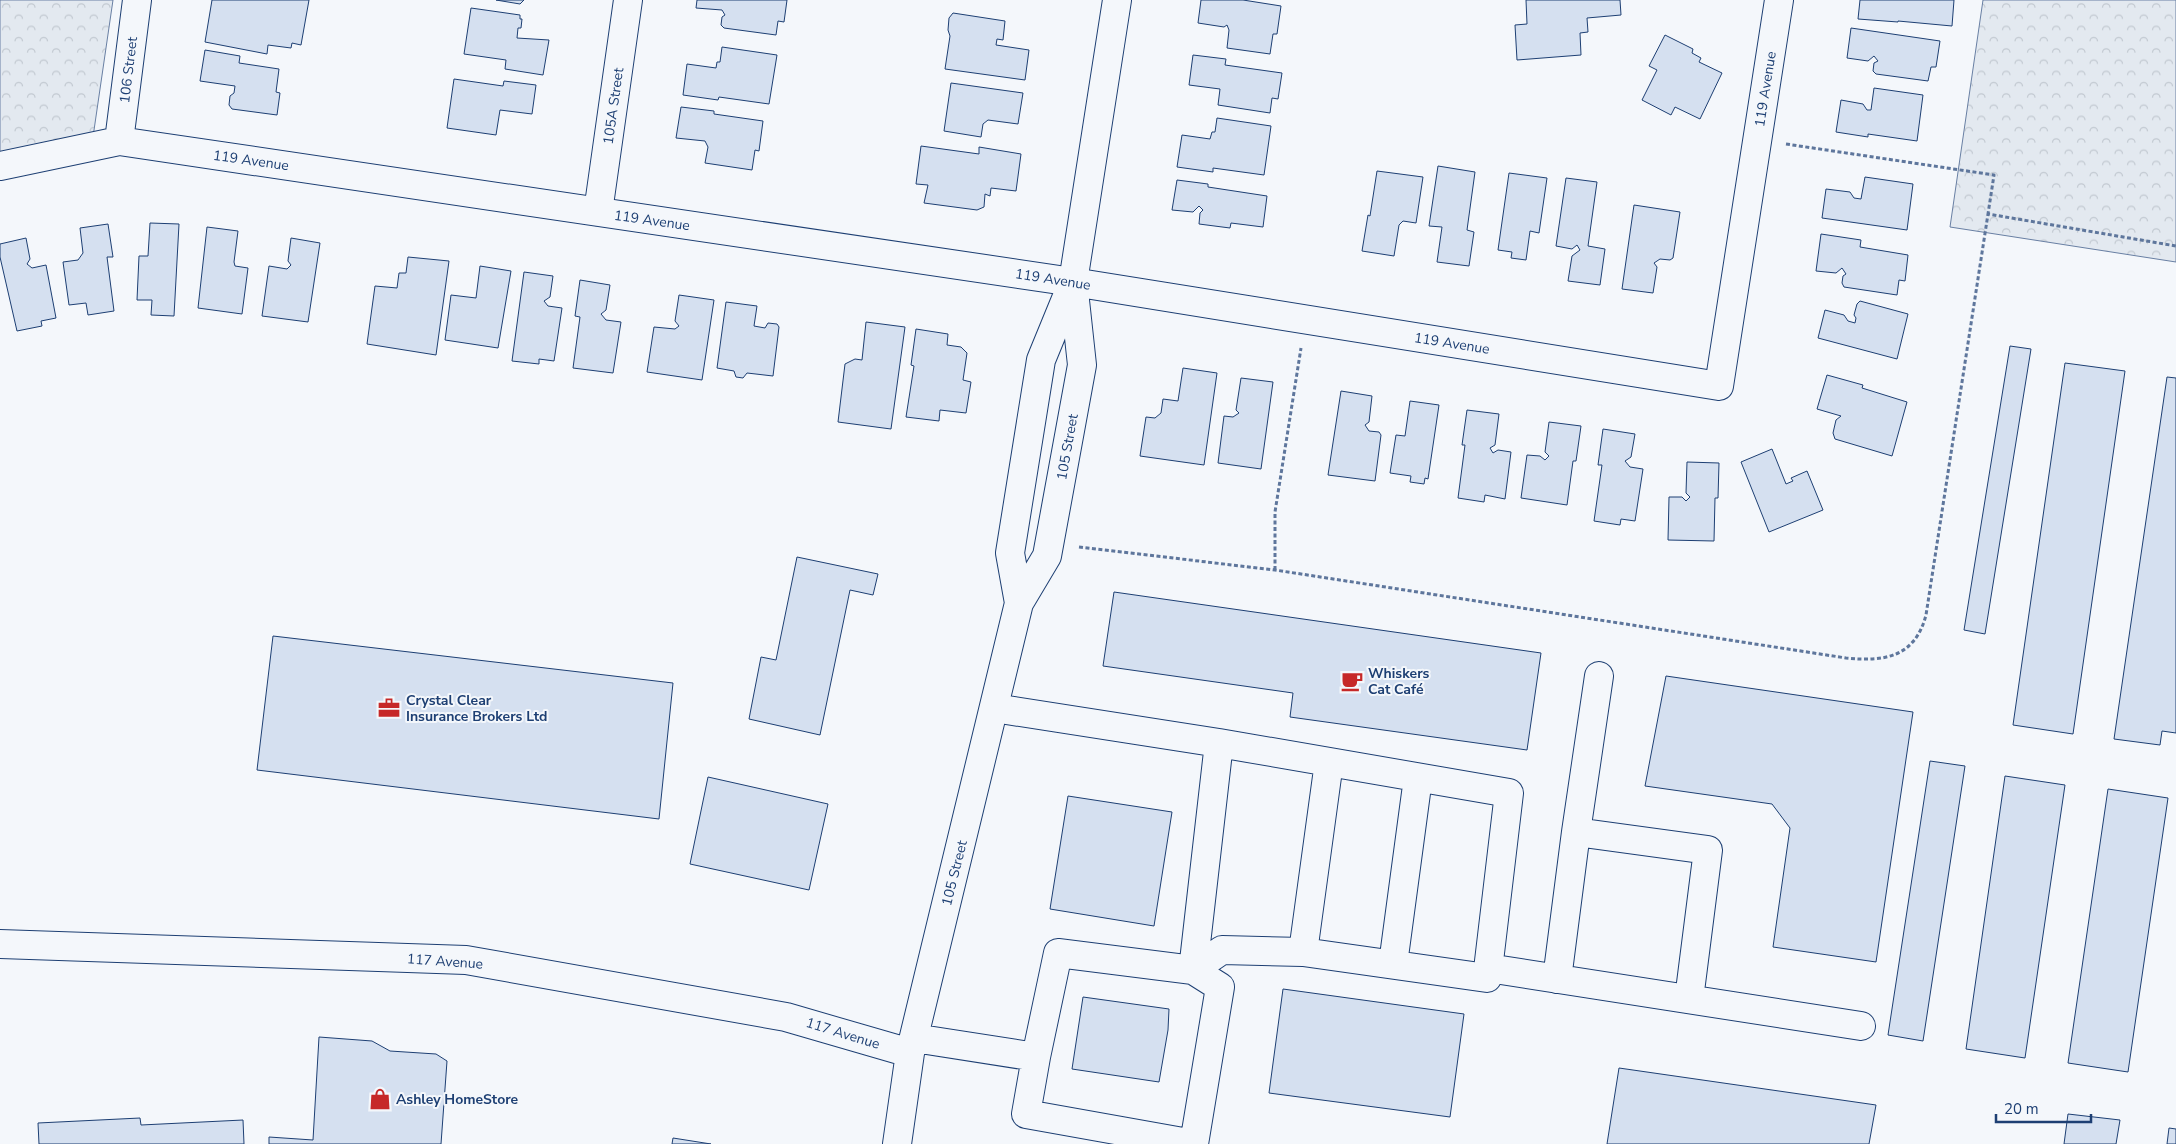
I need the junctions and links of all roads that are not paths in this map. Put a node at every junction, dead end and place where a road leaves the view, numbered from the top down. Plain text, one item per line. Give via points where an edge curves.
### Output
1 (137, 0) edge
2 (628, 0) edge
3 (1117, 0) edge
4 (1779, 0) edge
5 (119, 141) junction
6 (0, 166) edge
7 (598, 212) junction
8 (1073, 282) junction
9 (1019, 604) junction
10 (1599, 676) dead end
11 (994, 708) junction
12 (1219, 743) junction
13 (1329, 762) junction
14 (1418, 778) junction
15 (1576, 832) junction
16 (0, 944) edge
17 (1303, 952) junction
18 (1393, 964) junction
19 (1488, 968) junction
20 (1193, 970) junction
21 (1557, 979) junction
22 (1689, 999) junction
23 (1861, 1026) dead end
24 (912, 1046) junction
25 (1036, 1057) junction
26 (1162, 1142) edge
27 (897, 1144) edge
28 (1195, 1144) edge

1 - 5 street, 106 Street
2 - 7 street, 105A Street
3 - 8 street, 105 Street
4 - 8 street, 119 Avenue via 1719,386
5 - 6 street, 119 Avenue
5 - 7 street, 119 Avenue
7 - 8 street, 119 Avenue
8 - 9 street, 105 Street via 1041,360 1010,553
8 - 9 street, 105 Street via 1082,365 1047,556
9 - 11 street, 105 Street
10 - 15 street
11 - 12 street
11 - 24 street, 105 Street
12 - 13 street
12 - 20 street
13 - 14 street
13 - 17 street
14 - 18 street
14 - 19 street via 1509,793
15 - 21 street
15 - 22 street via 1708,850
16 - 24 street, 117 Avenue via 466,960 786,1017
17 - 18 street
17 - 20 street via 1222,950
18 - 19 street via 1486,978
19 - 21 street
20 - 25 street via 1058,953
20 - 28 street via 1220,987
21 - 22 street
22 - 23 street
24 - 25 street, 117 Avenue
24 - 27 street, 105 Street
25 - 26 street via 1026,1114
26 - 28 street

